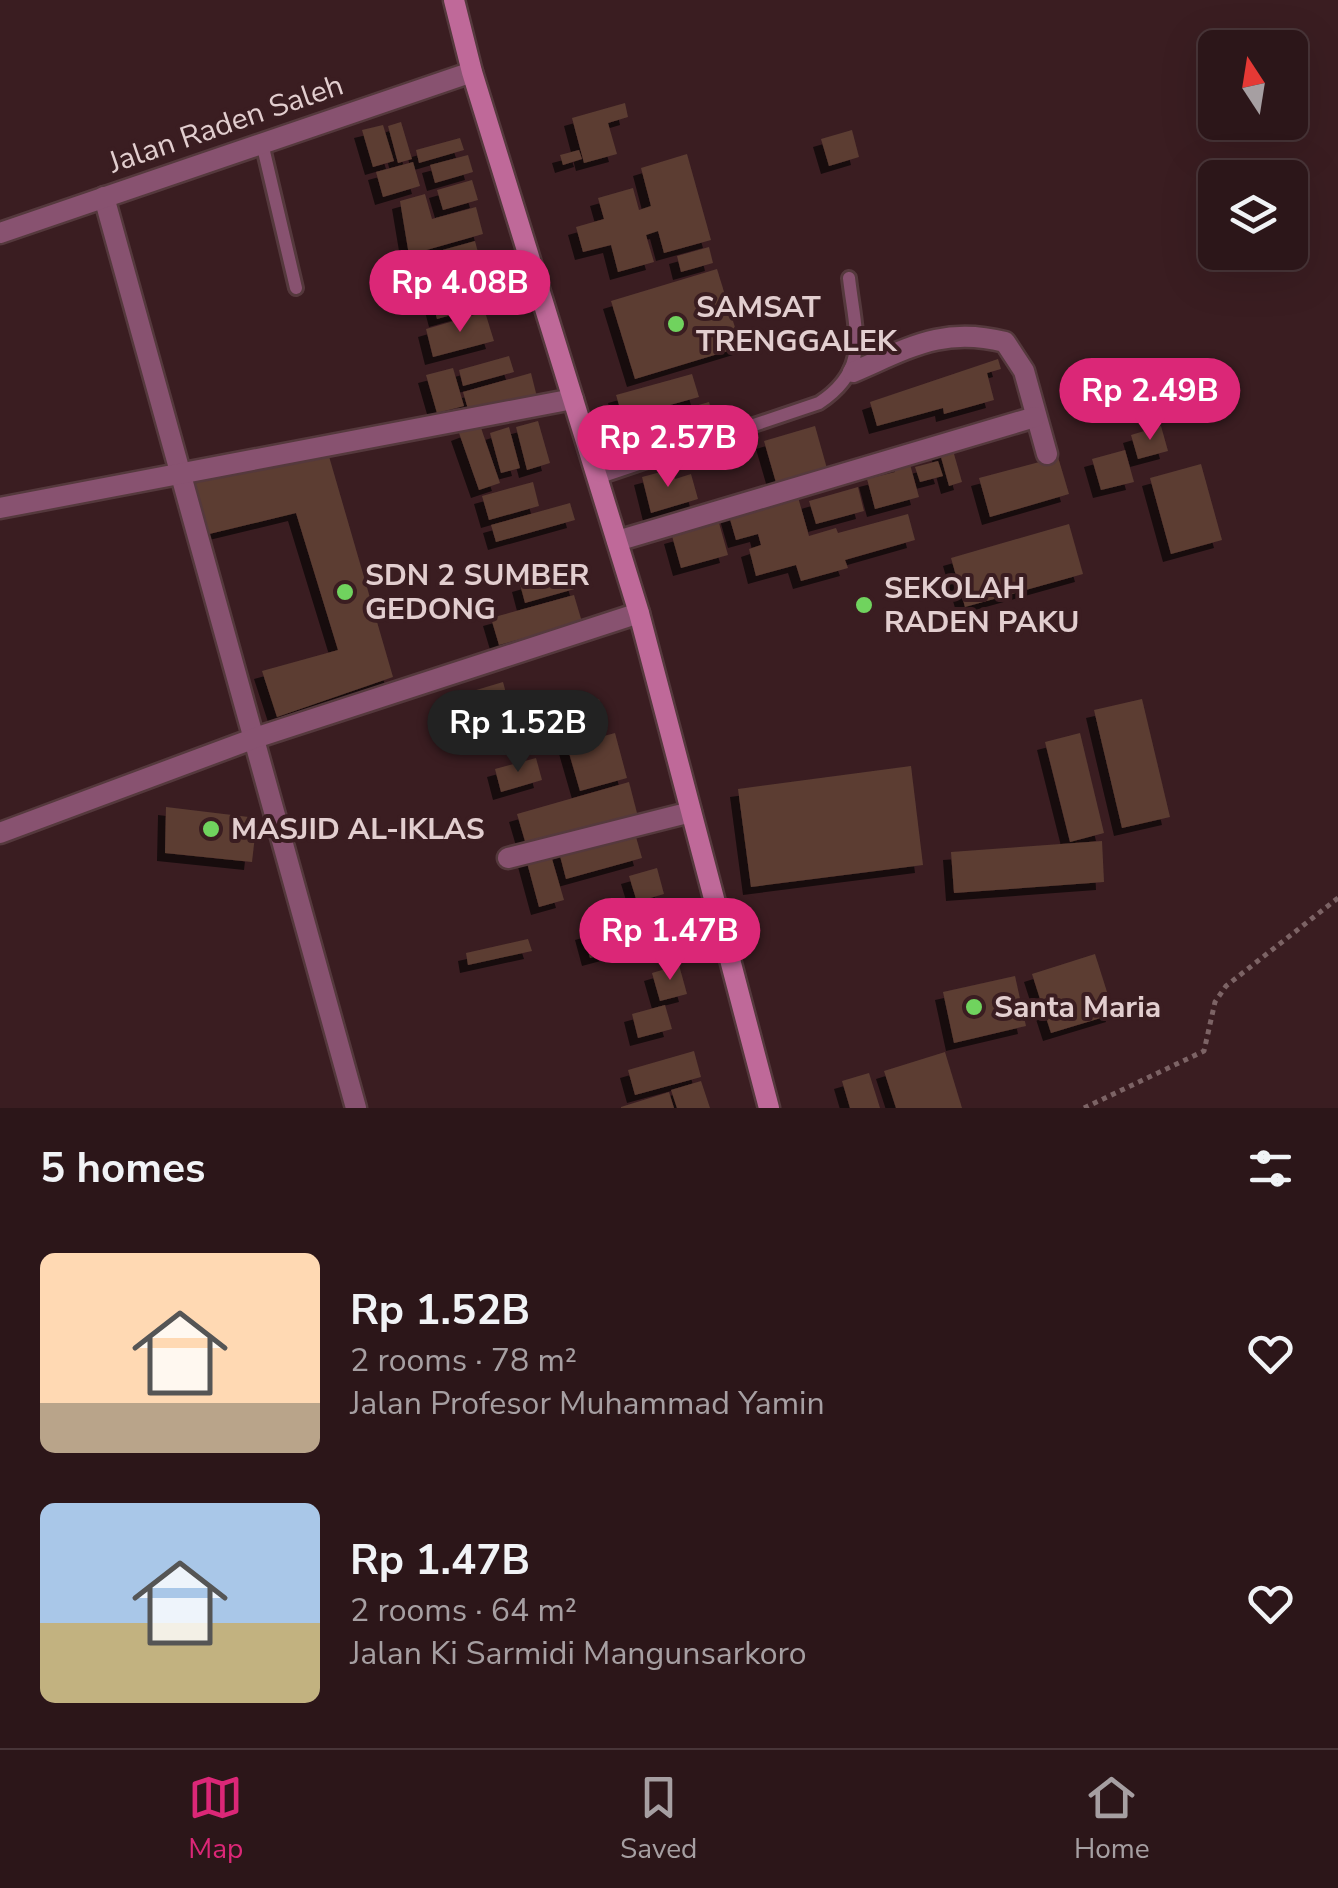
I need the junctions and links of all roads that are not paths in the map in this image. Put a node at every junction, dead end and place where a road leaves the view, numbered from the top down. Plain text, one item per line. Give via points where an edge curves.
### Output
1 (454, 0) edge
2 (472, 72) junction
3 (262, 143) junction
4 (104, 197) junction
5 (0, 233) edge
6 (849, 278) dead end
7 (296, 288) dead end
8 (854, 372) junction
9 (573, 399) junction
10 (1035, 417) junction
11 (1047, 454) dead end
12 (181, 474) junction
13 (597, 478) junction
14 (0, 508) edge
15 (617, 542) junction
16 (639, 613) junction
17 (254, 738) junction
18 (691, 812) junction
19 (0, 833) edge
20 (508, 858) dead end
21 (356, 1108) edge
22 (769, 1108) edge

1 - 2 main road
2 - 3 street, Jalan Raden Saleh
2 - 9 main road
3 - 4 street, Jalan Raden Saleh
3 - 7 lane
4 - 5 street, Jalan Raden Saleh
4 - 12 street
6 - 8 lane
8 - 10 street via 925,341 982,336 1005,342 1024,370
8 - 13 lane via 819,403
9 - 12 street
9 - 13 main road
10 - 11 street
10 - 15 street
12 - 14 street
12 - 17 street
13 - 15 main road
15 - 16 main road
16 - 17 street
16 - 18 main road
17 - 19 street
17 - 21 street
18 - 20 street
18 - 22 main road

